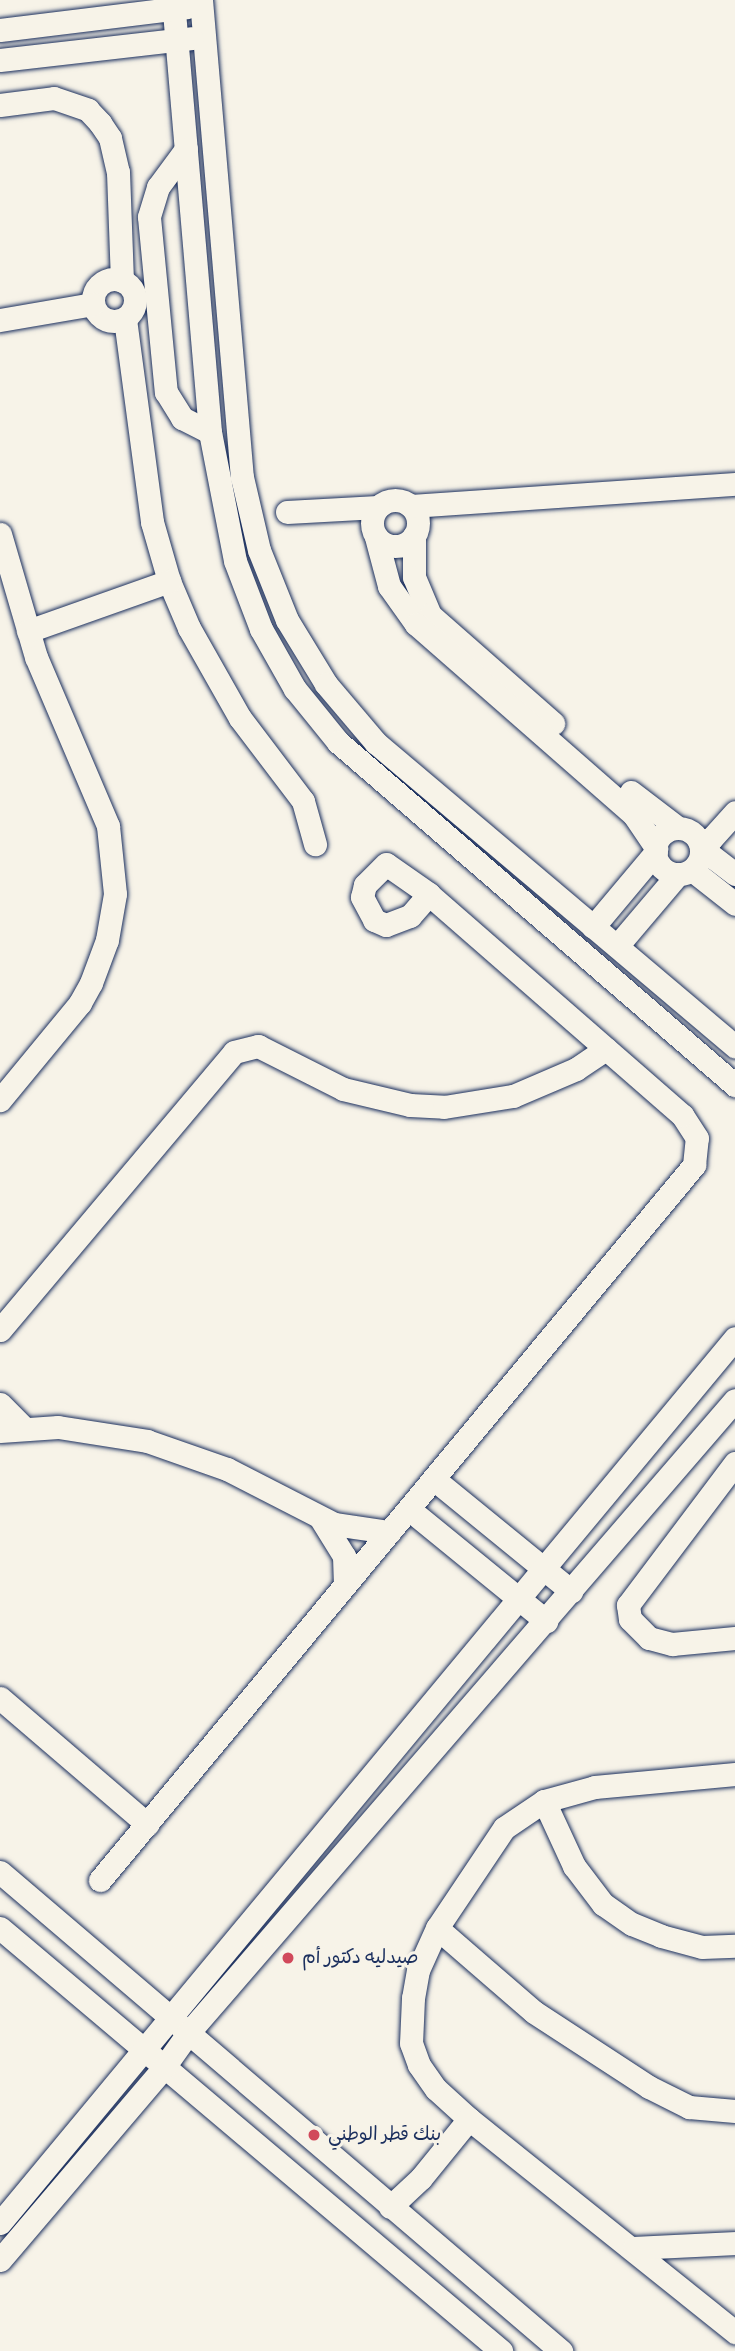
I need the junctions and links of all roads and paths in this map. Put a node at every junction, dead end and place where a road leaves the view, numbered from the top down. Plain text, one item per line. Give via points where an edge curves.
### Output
1 (202, 3) edge
2 (173, 4) edge
3 (0, 30) edge
4 (204, 36) junction
5 (177, 39) junction
6 (0, 60) edge
7 (0, 105) edge
8 (186, 149) junction
9 (155, 279) junction
10 (124, 282) junction
11 (93, 304) junction
12 (158, 312) junction
13 (128, 316) junction
14 (0, 320) edge
15 (210, 432) junction
16 (735, 484) edge
17 (411, 506) junction
18 (378, 507) junction
19 (287, 512) dead end
20 (0, 534) edge
21 (414, 536) junction
22 (376, 537) junction
23 (169, 581) junction
24 (423, 620) junction
25 (28, 631) junction
26 (404, 769) junction
27 (387, 788) junction
28 (639, 810) junction
29 (735, 812) edge
30 (678, 828) junction
31 (315, 844) dead end
32 (700, 845) junction
33 (656, 850) junction
34 (685, 872) junction
35 (735, 874) edge
36 (429, 894) dead end
37 (733, 899) edge
38 (593, 927) junction
39 (617, 946) junction
40 (735, 1046) edge
41 (606, 1049) junction
42 (735, 1085) edge
43 (0, 1100) edge
44 (0, 1330) edge
45 (735, 1338) edge
46 (735, 1400) edge
47 (0, 1404) edge
48 (23, 1427) junction
49 (0, 1431) edge
50 (735, 1463) edge
51 (435, 1480) junction
52 (410, 1510) junction
53 (321, 1519) junction
54 (389, 1532) junction
55 (542, 1568) junction
56 (345, 1585) junction
57 (571, 1591) junction
58 (518, 1598) junction
59 (546, 1621) junction
60 (735, 1638) edge
61 (0, 1698) edge
62 (735, 1774) edge
63 (544, 1801) junction
64 (147, 1824) junction
65 (0, 1872) edge
66 (100, 1880) dead end
67 (0, 1928) edge
68 (437, 1928) junction
69 (735, 1946) edge
70 (170, 2014) junction
71 (189, 2032) junction
72 (147, 2051) junction
73 (164, 2067) junction
74 (735, 2111) edge
75 (469, 2119) junction
76 (390, 2207) junction
77 (0, 2223) edge
78 (735, 2243) edge
79 (634, 2248) junction
80 (0, 2260) edge
81 (735, 2332) edge
82 (500, 2351) edge
83 (561, 2351) edge

1 - 2 street
1 - 4 street
2 - 3 street
2 - 5 street
4 - 5 street
4 - 26 street via 238,439 249,514 271,586 306,653 349,715
5 - 6 street
5 - 8 street
7 - 10 street via 54,98 79,106 100,123 110,138 118,172
8 - 9 street via 152,202
8 - 15 street
9 - 10 street
9 - 12 street
10 - 11 street via 103,282 95,291
10 - 13 street via 135,296
11 - 13 street via 105,320
11 - 14 street
12 - 13 street
12 - 15 street via 166,391 172,406 194,427
13 - 23 street via 152,522
15 - 27 street via 232,549 261,629 303,699 338,742
16 - 17 street
17 - 18 street via 390,500
17 - 21 street via 418,521
18 - 19 street
18 - 22 street via 371,522
20 - 25 street
21 - 22 street via 391,547
21 - 24 street via 414,577
22 - 24 street via 389,586
23 - 25 street
23 - 31 street via 227,696 303,801
24 - 28 street
25 - 43 street via 100,802 113,848 115,894 107,940 91,983
26 - 27 street
26 - 38 street
27 - 42 street
28 - 30 street
28 - 33 street
29 - 32 street
30 - 32 street via 691,832
30 - 33 street via 666,832
32 - 34 street
32 - 35 street
33 - 34 street via 665,870
33 - 38 street
34 - 37 street
34 - 39 street
36 - 41 street
38 - 39 street
39 - 40 street
41 - 44 street via 576,1069 523,1093 444,1107 410,1105 343,1089 258,1046 234,1052
41 - 51 street via 692,1125 697,1138 694,1165
45 - 55 street
46 - 57 street
47 - 48 street
48 - 49 street
48 - 53 street via 92,1430 174,1448 227,1469
50 - 60 street via 628,1605 630,1619 649,1638 672,1644
51 - 52 street
51 - 55 street
52 - 54 street
52 - 58 street
53 - 54 street via 348,1528
53 - 56 street via 344,1556
54 - 56 street
55 - 57 street
55 - 58 street
56 - 64 street
57 - 59 street
58 - 59 street
58 - 70 street
59 - 71 street
61 - 64 street
62 - 63 street via 595,1787
63 - 68 street via 504,1828
63 - 69 street via 574,1866 603,1903 632,1924 661,1936 702,1947
64 - 66 street
65 - 70 street
67 - 72 street
68 - 74 street via 534,2012 649,2087 689,2107
68 - 75 street via 418,1970 411,2043 436,2089
70 - 71 street
70 - 72 street
71 - 73 street
71 - 76 street
72 - 73 street
72 - 77 street
73 - 80 street
73 - 82 street
75 - 76 street via 421,2178
75 - 79 street
76 - 83 street
78 - 79 street
79 - 81 street

